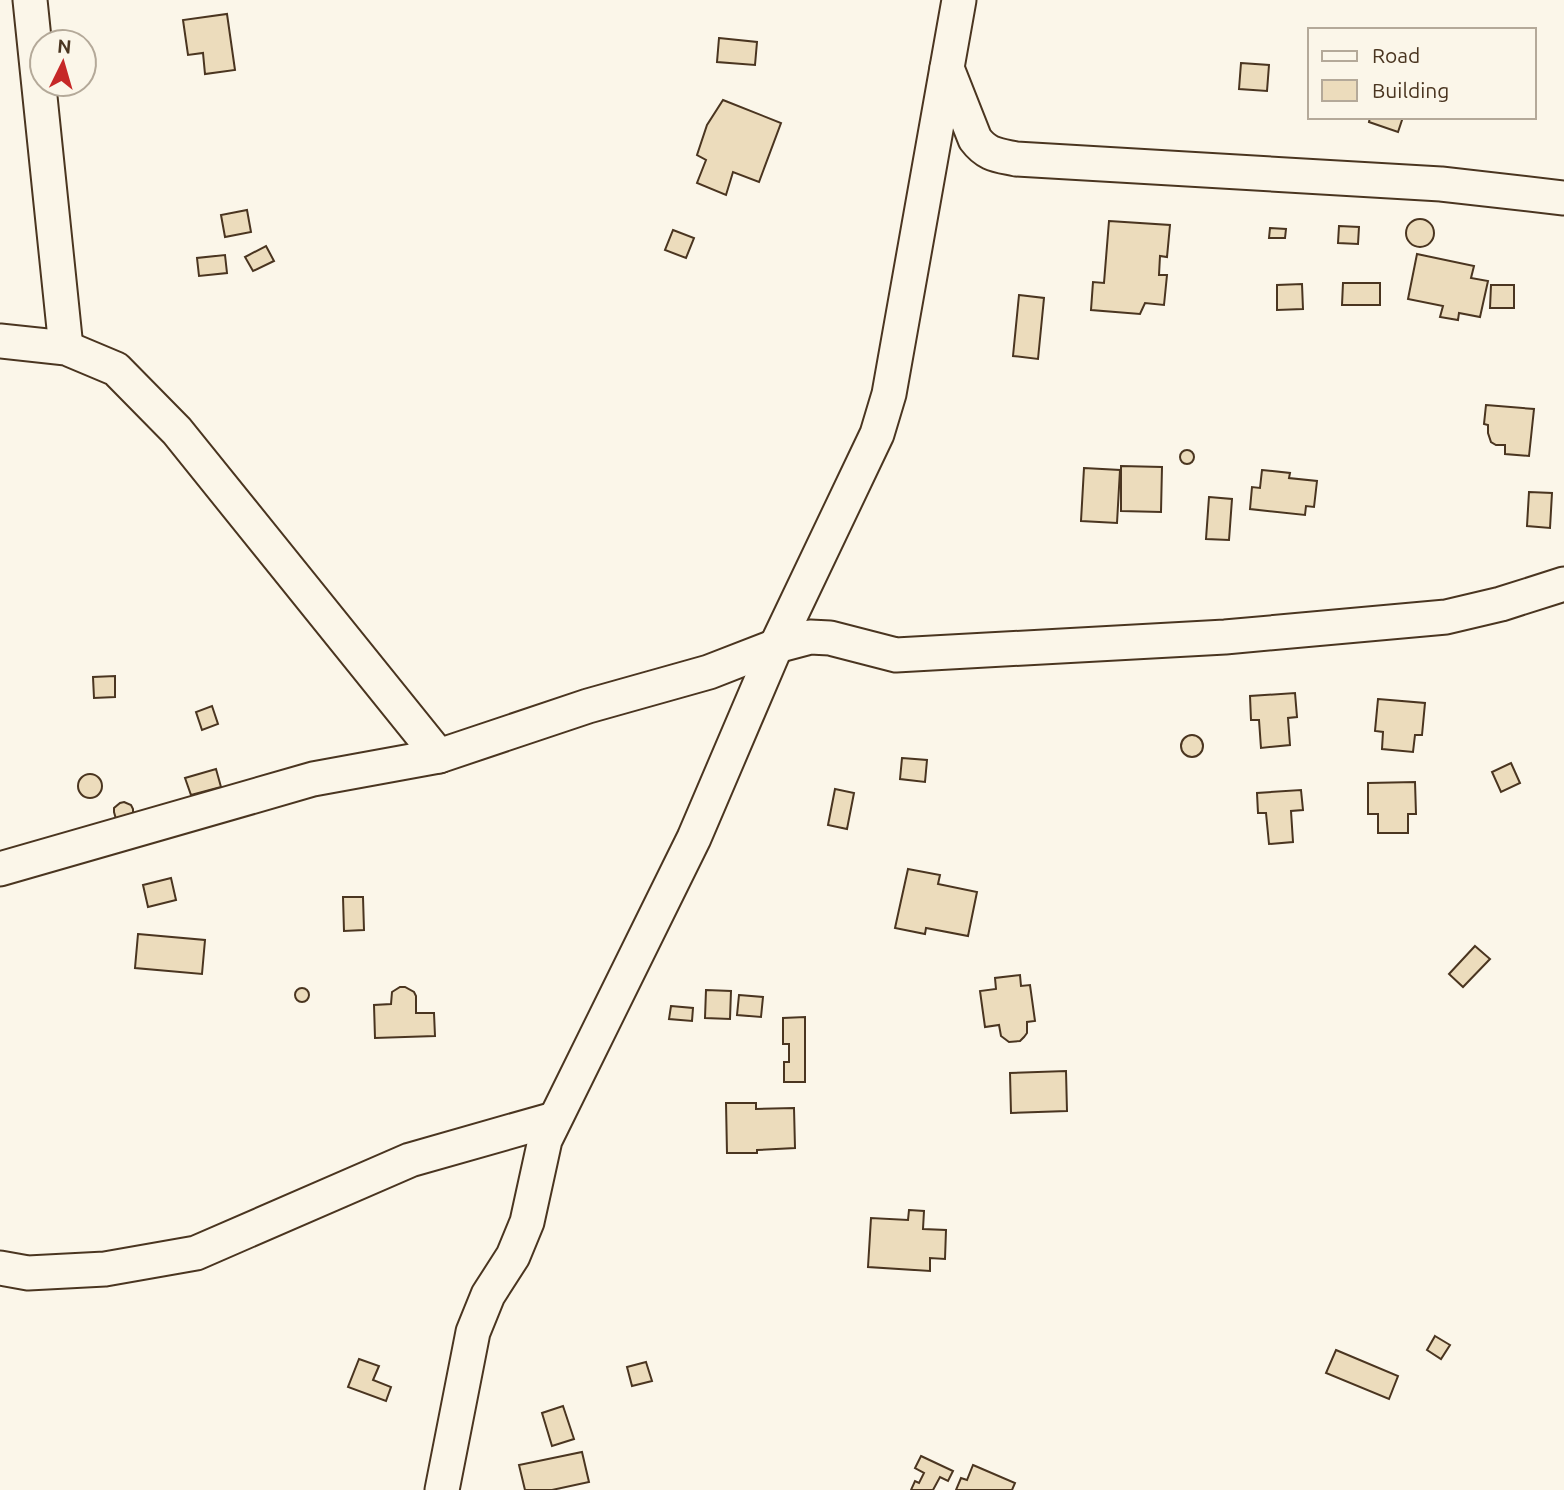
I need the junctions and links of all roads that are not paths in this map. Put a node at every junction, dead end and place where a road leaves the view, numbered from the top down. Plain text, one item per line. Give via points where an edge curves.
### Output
1 (30, 0) edge
2 (959, 0) edge
3 (947, 68) junction
4 (1564, 198) edge
5 (0, 341) edge
6 (66, 348) junction
7 (1564, 584) edge
8 (776, 646) junction
9 (439, 756) junction
10 (0, 869) edge
11 (554, 1119) junction
12 (0, 1268) edge
13 (442, 1490) edge

1 - 6 street
2 - 3 street
3 - 4 street via 975,139 989,153 1016,159 1414,182
3 - 8 street via 883,416
5 - 6 street
6 - 9 street via 116,369 177,431
7 - 8 street via 1446,617 1225,637 896,654 830,638 810,637
8 - 9 street via 709,673 588,706
8 - 11 street via 694,838
9 - 10 street via 313,779
11 - 12 street via 410,1160 196,1253 105,1269 28,1273
11 - 13 street via 527,1222 473,1332

